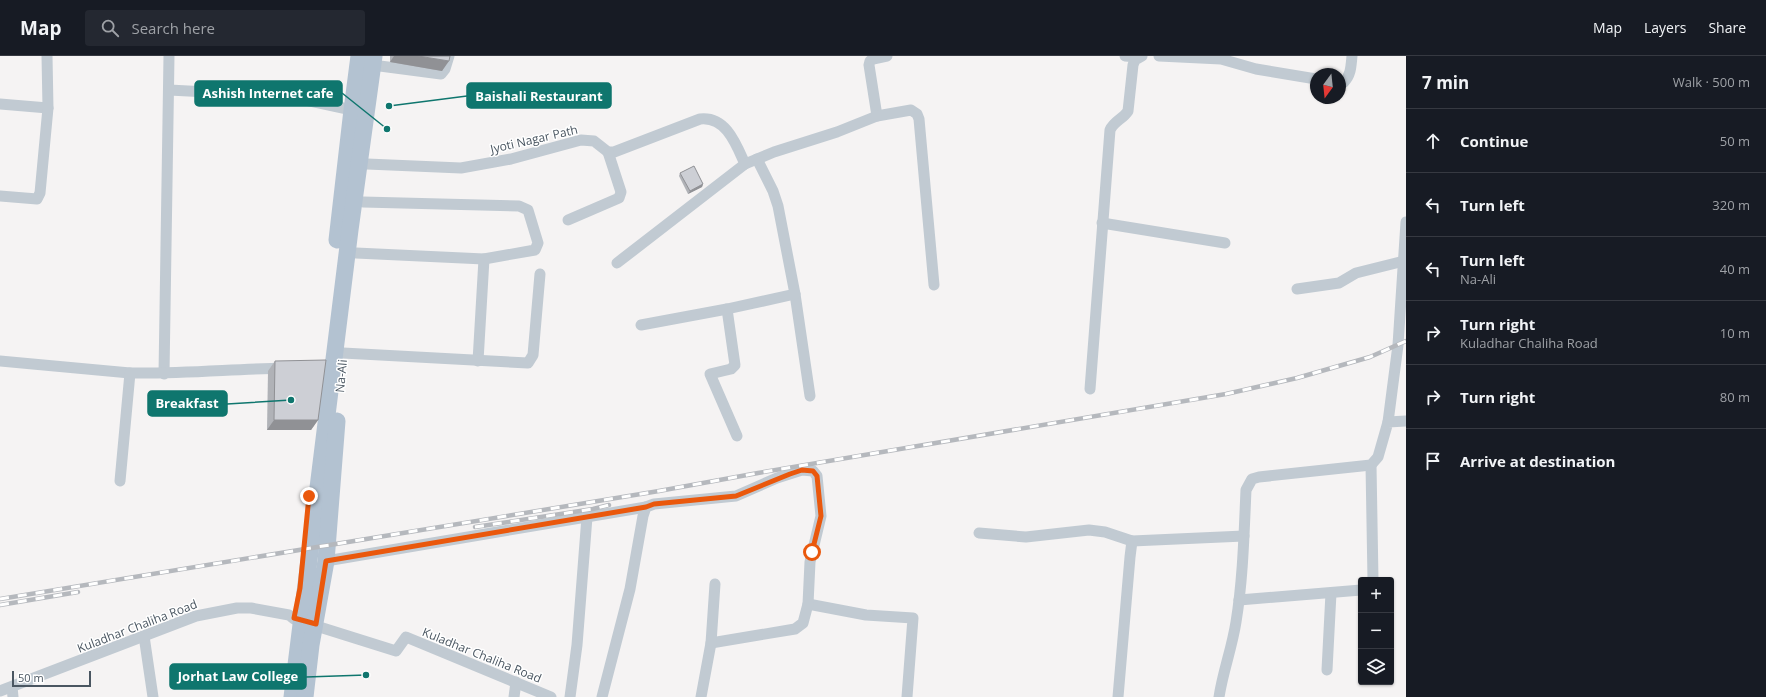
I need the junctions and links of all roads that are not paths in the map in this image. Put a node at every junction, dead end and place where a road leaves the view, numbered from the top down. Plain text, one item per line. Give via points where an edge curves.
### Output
1 (47, 56) edge
2 (169, 56) edge
3 (359, 56) edge
4 (449, 56) edge
5 (887, 56) edge
6 (1125, 56) edge
7 (1160, 56) edge
8 (1352, 56) edge
9 (1140, 57) edge
10 (1209, 57) edge
11 (378, 59) edge
12 (1310, 78) edge
13 (1346, 80) edge
14 (169, 90) junction
15 (0, 104) edge
16 (48, 108) junction
17 (352, 110) junction
18 (877, 116) junction
19 (608, 152) junction
20 (757, 159) junction
21 (367, 164) junction
22 (744, 164) junction
23 (0, 196) edge
24 (363, 202) junction
25 (568, 220) dead end
26 (1406, 222) edge
27 (1102, 223) junction
28 (1225, 243) dead end
29 (356, 253) junction
30 (484, 259) junction
31 (1404, 261) junction
32 (617, 263) dead end
33 (540, 274) dead end
34 (934, 285) dead end
35 (1297, 289) dead end
36 (795, 294) junction
37 (727, 309) junction
38 (641, 325) dead end
39 (343, 353) junction
40 (1401, 354) edge
41 (0, 361) edge
42 (478, 361) junction
43 (300, 368) edge
44 (130, 373) junction
45 (164, 374) junction
46 (1090, 389) dead end
47 (810, 396) dead end
48 (1406, 421) edge
49 (1388, 422) junction
50 (737, 436) dead end
51 (1371, 465) junction
52 (120, 481) dead end
53 (646, 507) junction
54 (587, 517) junction
55 (978, 533) dead end
56 (1244, 536) junction
57 (1132, 541) junction
58 (326, 564) junction
59 (1373, 577) edge
60 (715, 584) dead end
61 (1358, 590) edge
62 (1331, 593) junction
63 (1239, 600) junction
64 (808, 604) junction
65 (294, 618) junction
66 (316, 624) junction
67 (144, 636) junction
68 (711, 643) junction
69 (1327, 670) dead end
70 (516, 682) junction
71 (0, 692) edge
72 (12, 692) edge
73 (153, 697) edge
74 (286, 697) edge
75 (292, 697) edge
76 (305, 697) edge
77 (514, 697) edge
78 (551, 697) edge
79 (570, 697) edge
80 (602, 697) edge
81 (701, 697) edge
82 (907, 697) edge
83 (1118, 697) edge
84 (1219, 697) edge

1 - 16 street
2 - 14 street
3 - 17 main road
4 - 11 street via 445,69 440,74
5 - 18 street via 873,59 869,65
6 - 9 street
7 - 10 street
8 - 13 street via 1350,74
9 - 27 street via 1133,65 1128,111 1110,130
10 - 12 street
11 - 21 main road, Na-Ali
11 - 75 main road via 350,230
14 - 17 street via 287,96
14 - 45 street
15 - 16 street
16 - 23 street via 40,193 36,199
17 - 65 main road
18 - 20 street
18 - 34 street via 911,110 917,114
19 - 21 street, Jyoti Nagar Path via 594,141 581,140 511,159 461,168
19 - 22 street via 614,152 700,119 707,119 716,120 729,134
19 - 25 street via 621,192 619,198
20 - 22 street
20 - 36 street via 778,206
21 - 24 main road, Na-Ali
22 - 32 street
24 - 29 main road, Na-Ali
24 - 30 street via 519,206 528,210 538,243 535,250
26 - 31 street
27 - 28 street
27 - 46 street
29 - 30 street
29 - 39 main road, Na-Ali
30 - 42 street
31 - 35 street via 1356,273 1339,283
31 - 40 street
33 - 42 street via 531,360 523,364
36 - 37 street
36 - 47 street
37 - 38 street
37 - 50 street via 736,366 710,374
39 - 42 street
39 - 58 main road, Na-Ali
40 - 49 street
41 - 44 street
43 - 45 street
44 - 45 street
44 - 52 street
48 - 49 street
49 - 51 street via 1378,457
51 - 56 street via 1252,479 1246,490
51 - 59 street
53 - 54 street
53 - 64 street via 654,504 736,496 783,476 802,470 813,471 817,476 821,516 810,562
53 - 80 street via 627,602
54 - 58 street
54 - 79 street via 577,645
55 - 57 street via 1026,537 1090,530
56 - 57 street
56 - 63 street
57 - 83 street
58 - 66 main road, Na-Ali
60 - 68 street
61 - 62 street
62 - 63 street
62 - 69 street
63 - 84 street via 1234,636
64 - 68 street via 803,623 795,629
64 - 82 street via 866,615 913,618
65 - 66 street, Kuladhar Chaliha Road
65 - 67 street, Kuladhar Chaliha Road via 264,610 237,608 196,616
65 - 74 main road
66 - 70 street, Kuladhar Chaliha Road via 396,651 406,637
66 - 76 main road, Na-Ali
67 - 72 street, Kuladhar Chaliha Road
67 - 73 street
68 - 81 street
70 - 77 street
70 - 78 street, Kuladhar Chaliha Road
71 - 72 street, Kuladhar Chaliha Road

